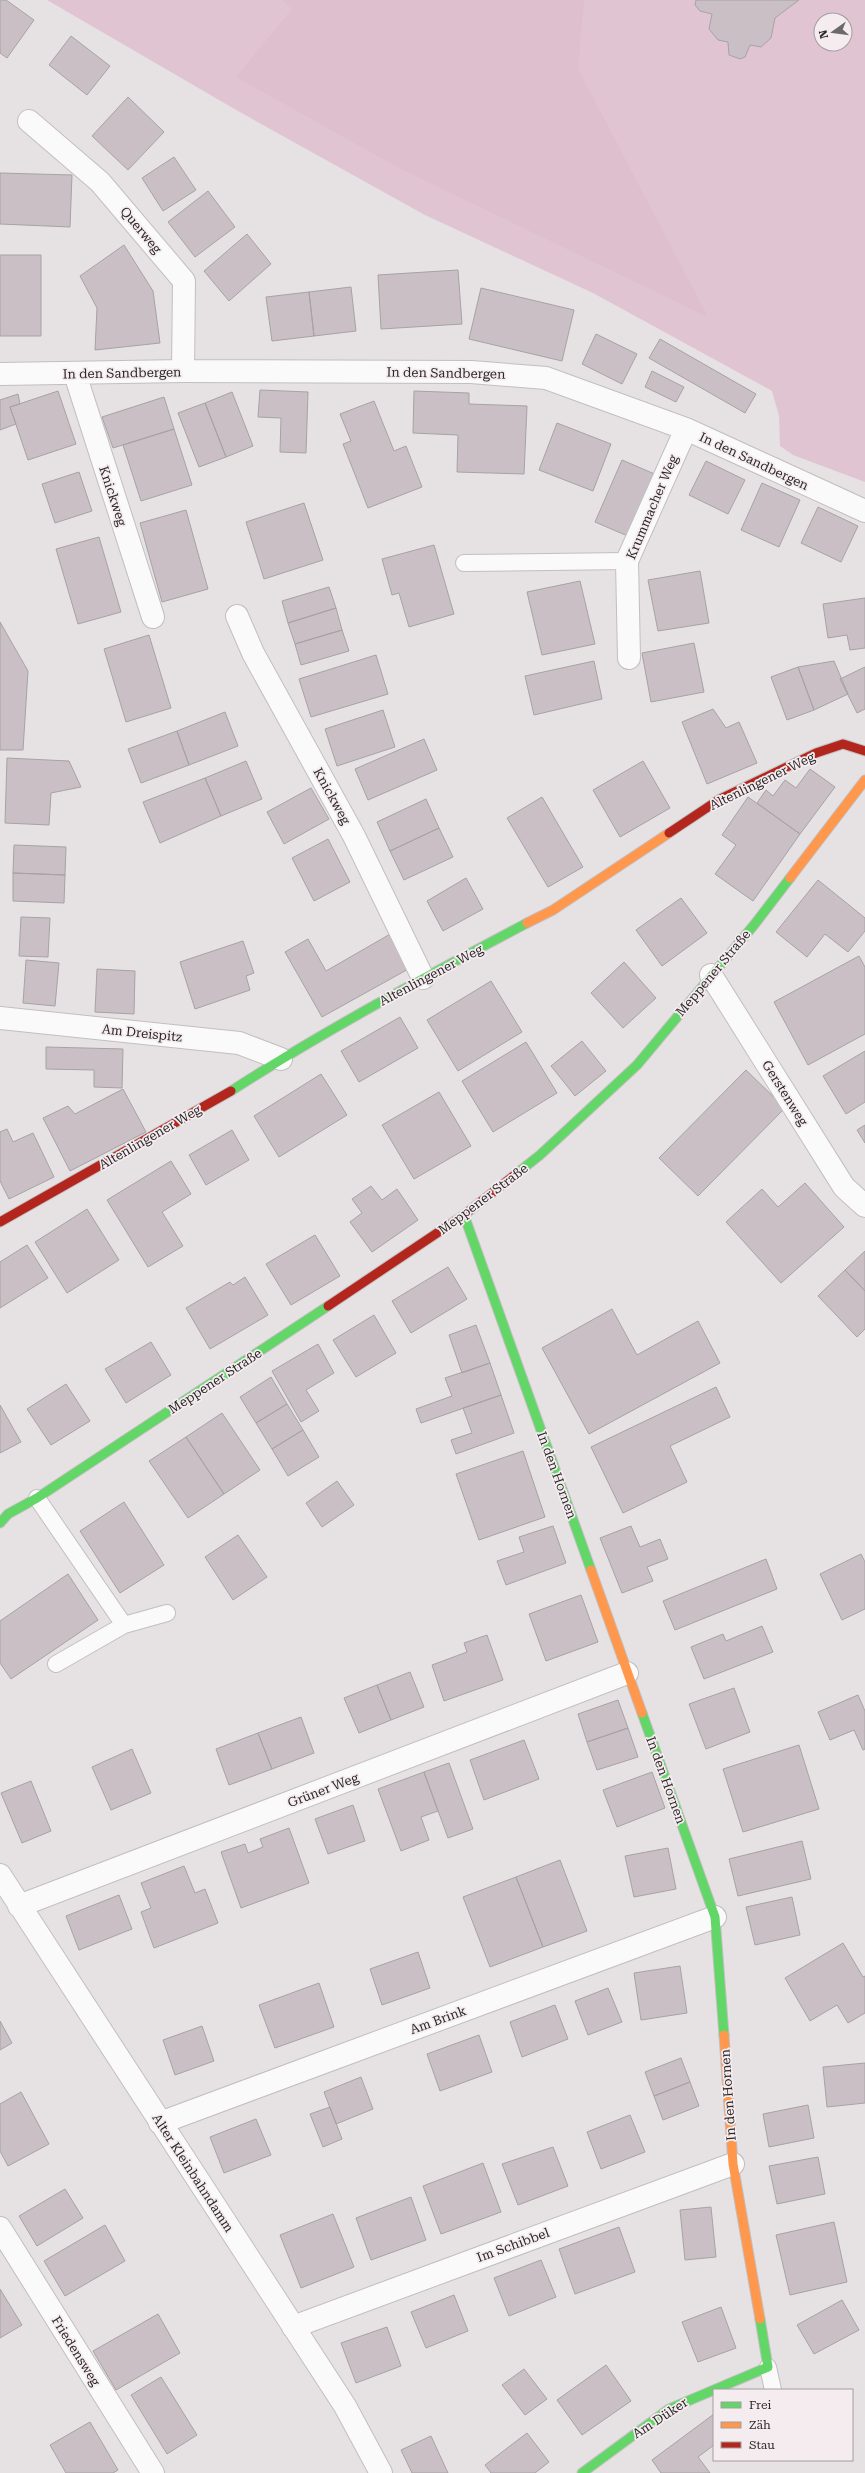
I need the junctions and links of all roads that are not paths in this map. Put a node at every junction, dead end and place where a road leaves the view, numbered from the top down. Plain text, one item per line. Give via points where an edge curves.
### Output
1 (29, 121) dead end
2 (183, 371) junction
3 (0, 374) edge
4 (75, 374) junction
5 (686, 430) junction
6 (865, 511) edge
7 (628, 561) junction
8 (464, 563) dead end
9 (237, 616) dead end
10 (153, 617) dead end
11 (629, 658) dead end
12 (865, 751) edge
13 (865, 780) edge
14 (711, 975) junction
15 (423, 978) junction
16 (0, 1014) edge
17 (281, 1059) junction
18 (865, 1206) edge
19 (464, 1215) junction
20 (0, 1222) edge
21 (38, 1498) junction
22 (4, 1514) edge
23 (0, 1523) edge
24 (167, 1612) dead end
25 (124, 1625) junction
26 (56, 1664) dead end
27 (628, 1673) junction
28 (0, 1875) edge
29 (19, 1906) junction
30 (715, 1917) junction
31 (160, 2123) junction
32 (733, 2164) junction
33 (0, 2228) edge
34 (293, 2327) junction
35 (768, 2367) junction
36 (717, 2389) edge
37 (773, 2389) edge
38 (713, 2391) edge
39 (153, 2473) edge
40 (381, 2473) edge
41 (582, 2473) edge

1 - 2 street, Querweg via 100,182 184,281
2 - 4 street, In den Sandbergen
2 - 5 street, In den Sandbergen via 471,372 546,378
3 - 4 street, In den Sandbergen
4 - 10 street, Knickweg
5 - 6 street, In den Sandbergen
5 - 7 street, Krummacher Weg
7 - 8 lane
7 - 11 street, Krummacher Weg
9 - 15 street, Knickweg via 253,653 354,836
12 - 15 street, Altenlingener Weg via 843,744 720,799 553,910
13 - 14 street, Meppener Straße via 754,925
14 - 18 street, Gerstenweg via 844,1187
14 - 19 street, Meppener Straße via 637,1065 540,1155
15 - 17 street, Altenlingener Weg
16 - 17 street, Am Dreispitz via 239,1043
17 - 20 street, Altenlingener Weg via 230,1092
19 - 21 street, Meppener Straße
19 - 27 street, In den Hornen
21 - 22 street, Meppener Straße
21 - 25 lane
22 - 23 street, Meppener Straße
24 - 25 lane
25 - 26 lane
27 - 29 street, Grüner Weg
27 - 30 street, In den Hornen
28 - 29 street, Alter Kleinbahndamm
29 - 31 street, Alter Kleinbahndamm
30 - 31 street, Am Brink
30 - 32 street, In den Hornen
31 - 34 street, Alter Kleinbahndamm
32 - 34 street, Im Schibbel
32 - 35 street, In den Hornen
33 - 39 street, Friedensweg
34 - 40 street, Alter Kleinbahndamm via 345,2406
35 - 36 street, Am Düker
35 - 37 lane
38 - 41 street, Am Düker via 670,2409

